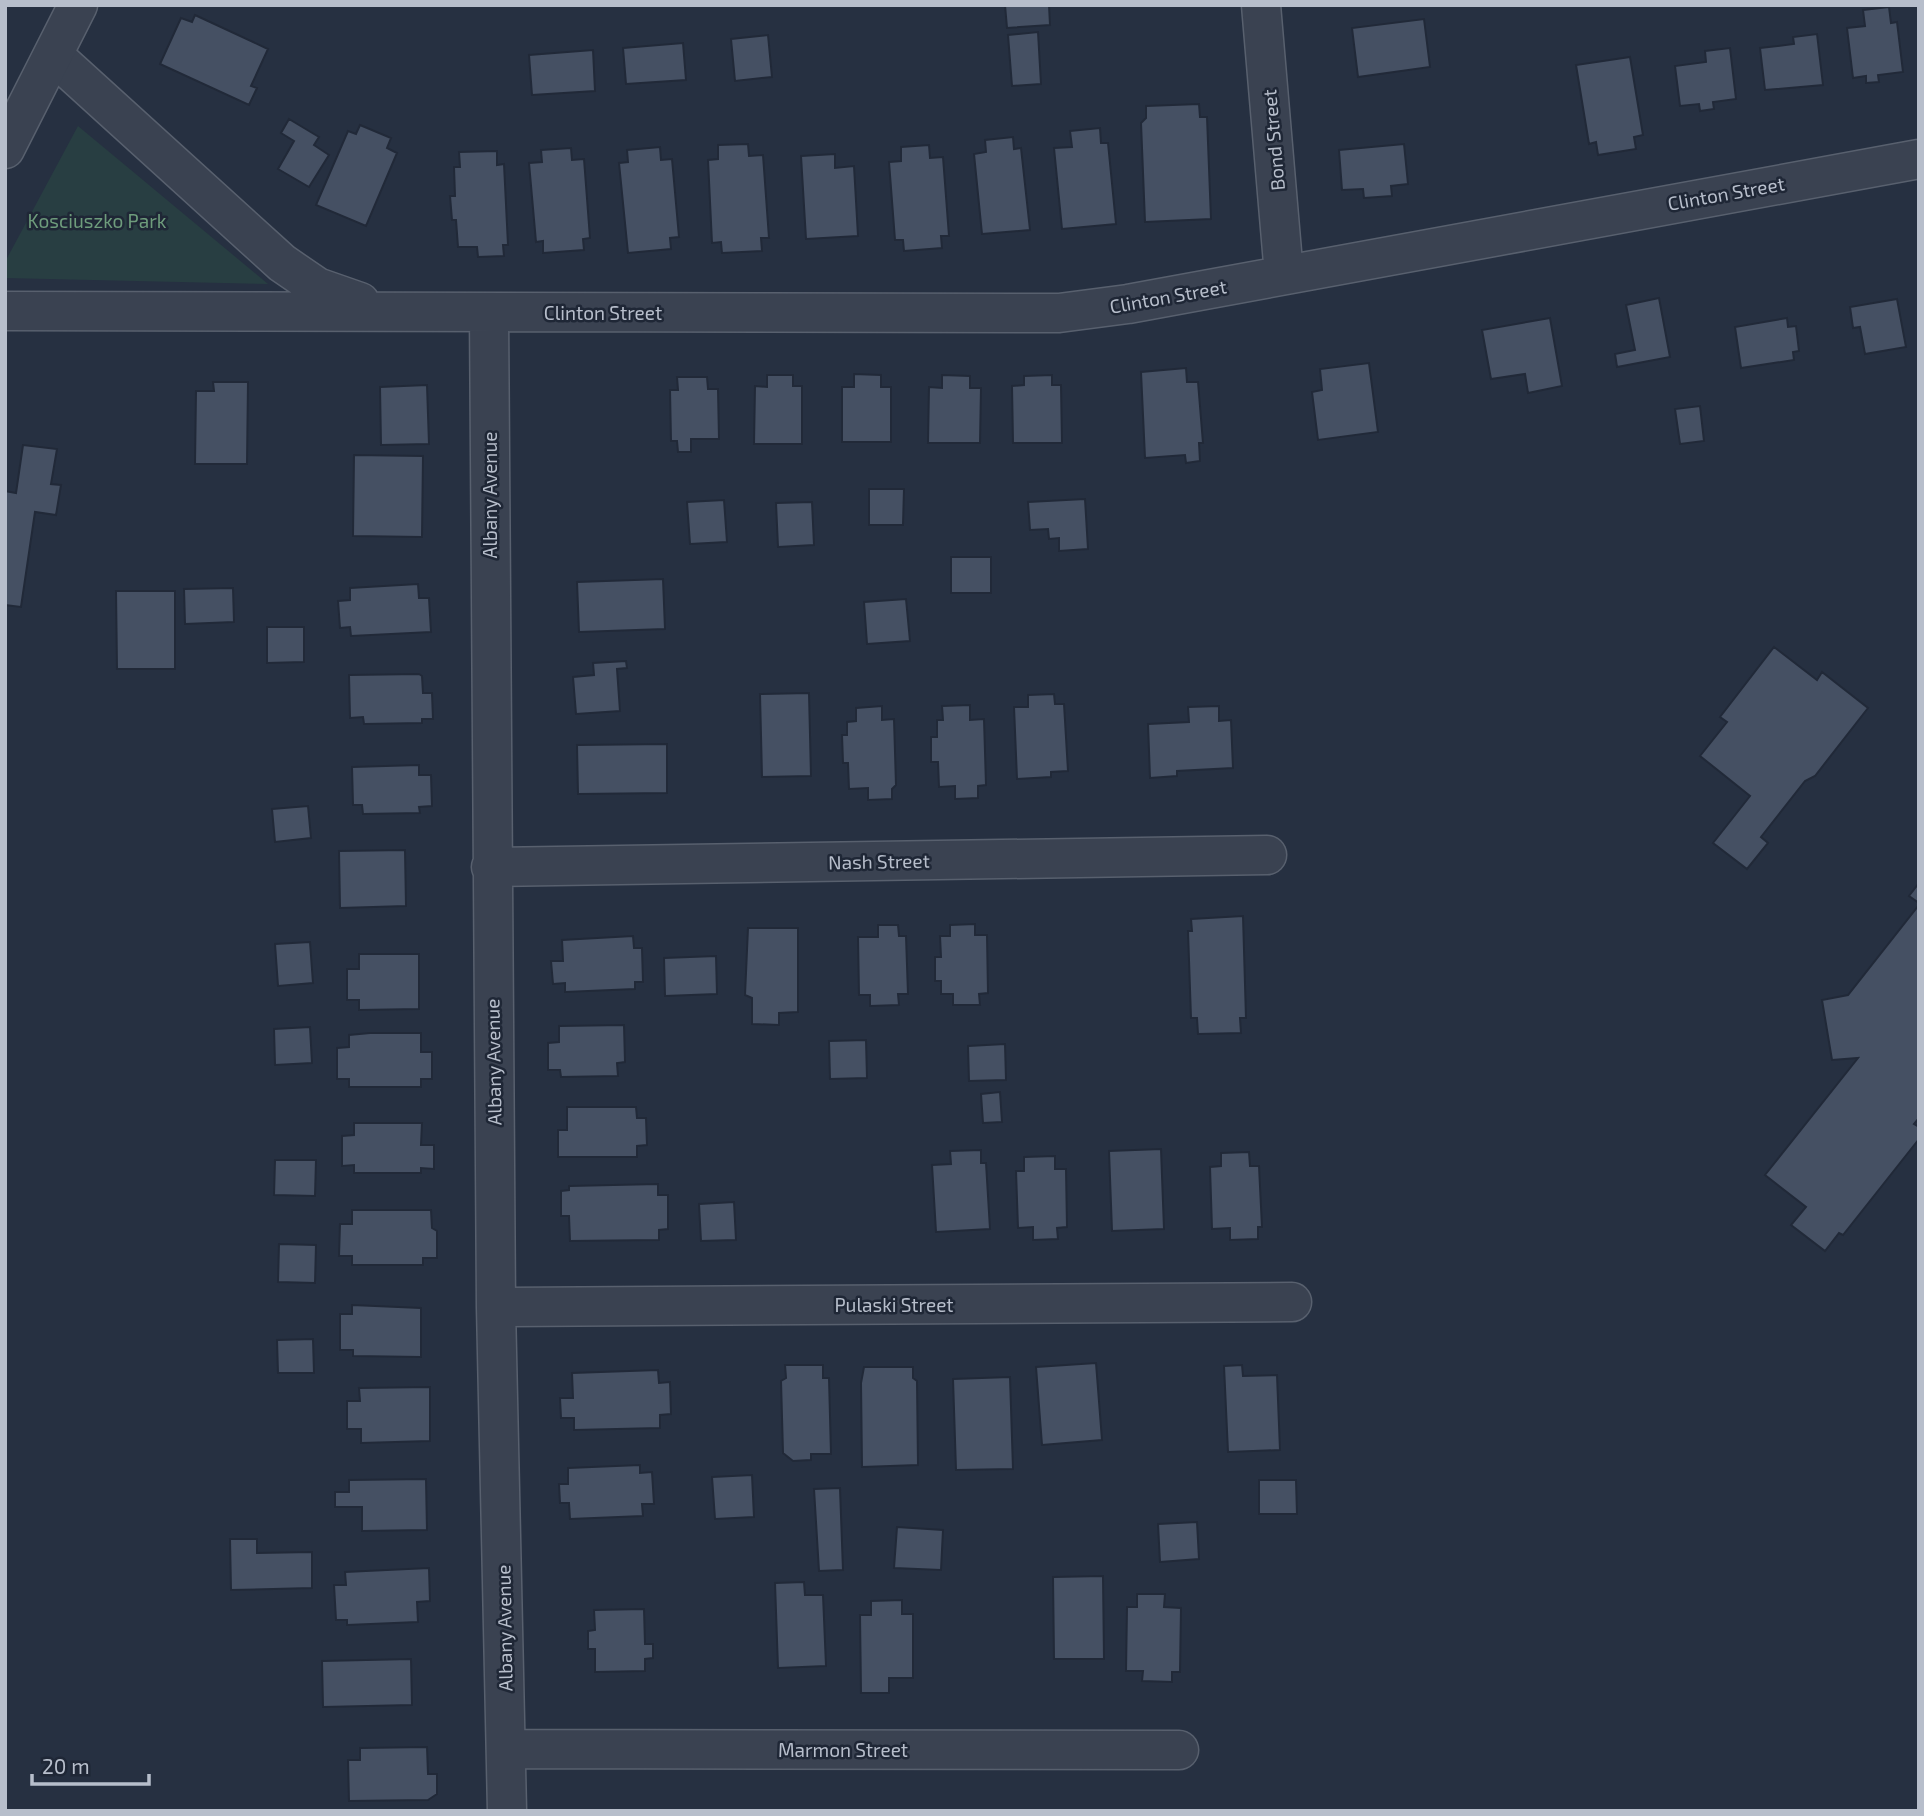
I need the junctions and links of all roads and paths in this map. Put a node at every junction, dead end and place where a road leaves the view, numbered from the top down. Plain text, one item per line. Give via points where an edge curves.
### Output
1 (1261, 5) edge
2 (76, 6) edge
3 (54, 55) junction
4 (5, 149) edge
5 (1919, 159) edge
6 (1284, 275) junction
7 (5, 311) edge
8 (407, 312) junction
9 (489, 312) junction
10 (1267, 855) dead end
11 (491, 867) junction
12 (1292, 1302) dead end
13 (496, 1307) junction
14 (507, 1749) junction
15 (1179, 1749) dead end
16 (507, 1811) edge

1 - 6 street, Bond Street
2 - 3 street
3 - 4 street
3 - 8 street, Clinton Street via 295,274 338,296
5 - 6 street, Clinton Street
6 - 9 street, Clinton Street via 1059,313
7 - 8 street, Clinton Street
8 - 9 street, Clinton Street
9 - 11 street, Albany Avenue
10 - 11 street, Nash Street
11 - 13 street, Albany Avenue
12 - 13 street, Pulaski Street
13 - 14 street, Albany Avenue
14 - 15 street, Marmon Street
14 - 16 street, Albany Avenue

